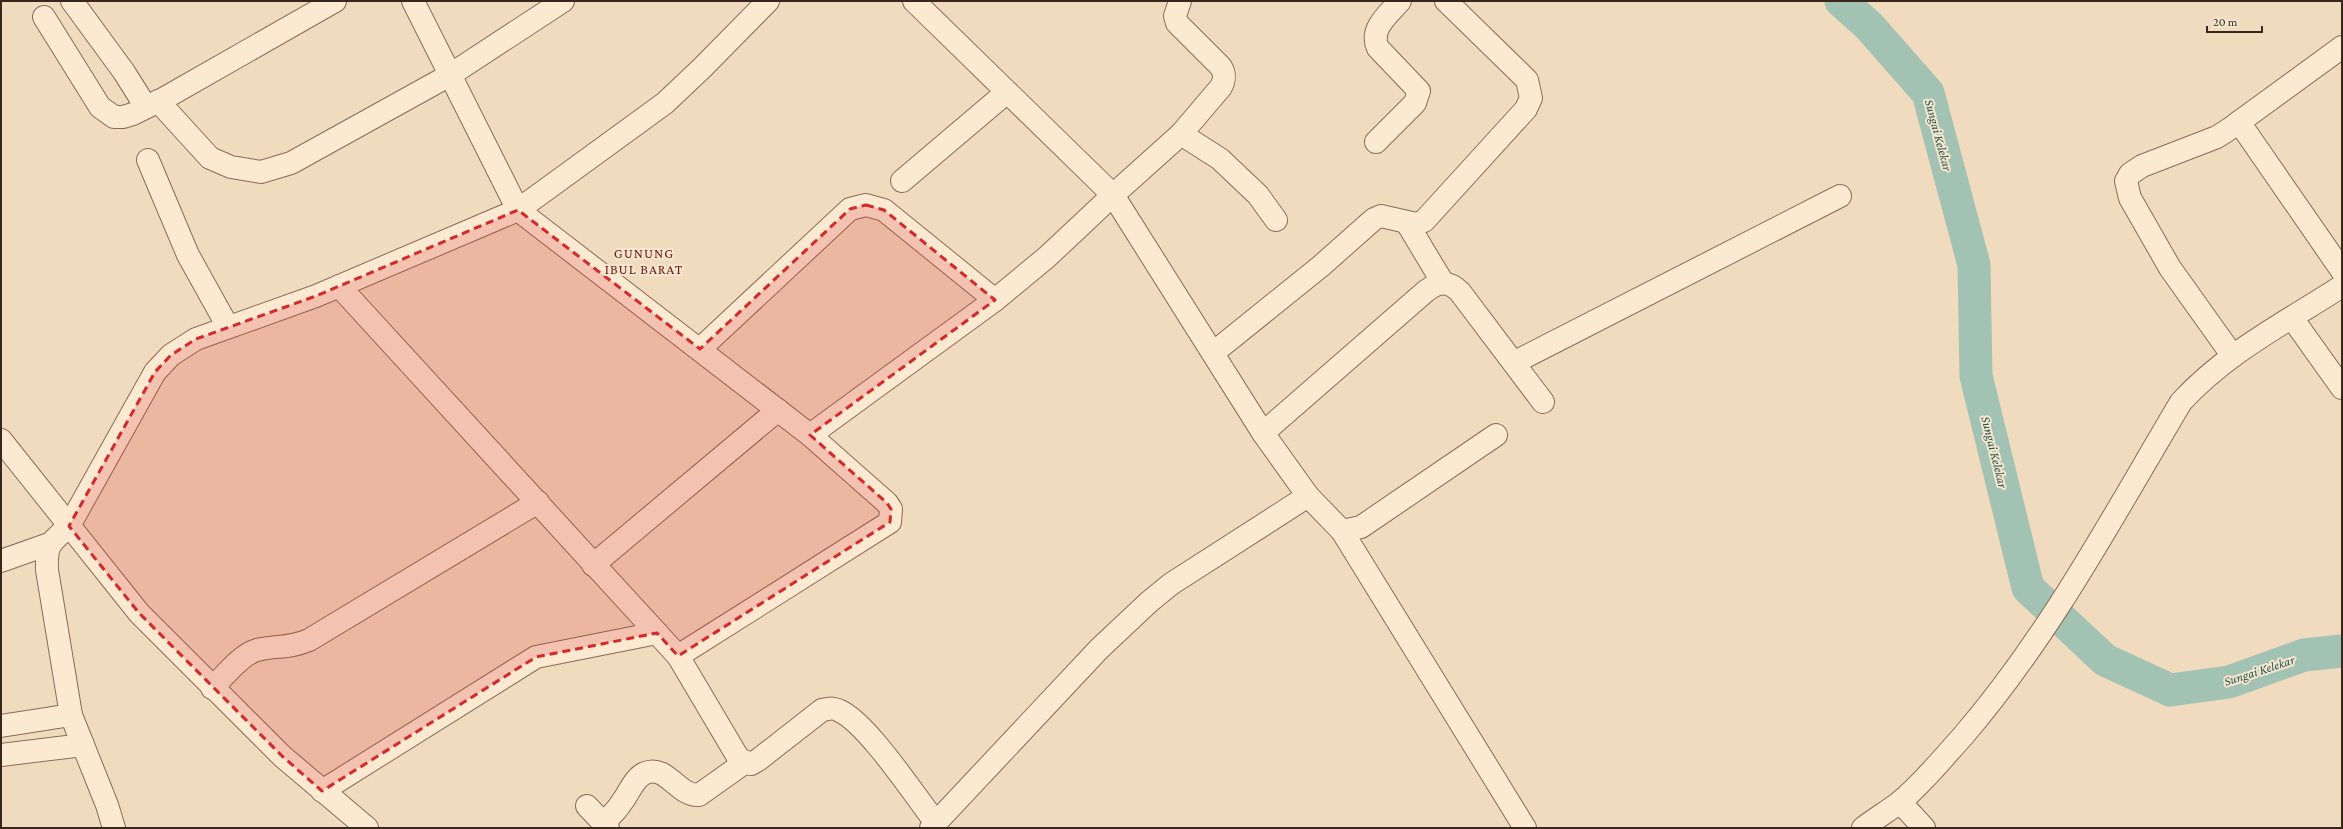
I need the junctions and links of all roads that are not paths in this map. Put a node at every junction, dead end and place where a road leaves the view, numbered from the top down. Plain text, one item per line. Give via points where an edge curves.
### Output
1 (72, 1) edge
2 (335, 1) edge
3 (412, 1) edge
4 (563, 1) edge
5 (768, 1) edge
6 (914, 1) edge
7 (1180, 1) edge
8 (1400, 1) edge
9 (1446, 1) edge
10 (44, 17) dead end
11 (2341, 50) edge
12 (450, 76) junction
13 (1007, 92) junction
14 (152, 104) junction
15 (2239, 122) junction
16 (1181, 134) junction
17 (1376, 142) dead end
18 (148, 160) dead end
19 (902, 181) dead end
20 (1112, 195) junction
21 (1840, 196) dead end
22 (518, 210) junction
23 (1276, 220) dead end
24 (1407, 223) junction
25 (2342, 271) edge
26 (1443, 283) junction
27 (338, 286) junction
28 (2342, 286) edge
29 (995, 300) junction
30 (2292, 318) junction
31 (228, 327) junction
32 (700, 349) junction
33 (1214, 353) junction
34 (2232, 355) junction
35 (1515, 362) junction
36 (2342, 388) edge
37 (1543, 402) dead end
38 (778, 410) junction
39 (1263, 432) junction
40 (810, 435) junction
41 (1496, 435) dead end
42 (1, 440) edge
43 (1308, 496) junction
44 (538, 502) junction
45 (69, 526) junction
46 (1342, 531) junction
47 (49, 544) junction
48 (1, 561) edge
49 (593, 565) junction
50 (657, 633) junction
51 (678, 656) junction
52 (212, 688) junction
53 (71, 715) junction
54 (1, 726) edge
55 (83, 745) junction
56 (1, 755) edge
57 (744, 762) junction
58 (322, 790) junction
59 (1900, 802) junction
60 (587, 806) dead end
61 (606, 826) edge
62 (934, 826) edge
63 (114, 828) edge
64 (367, 828) edge
65 (1525, 828) edge
66 (1863, 828) edge
67 (1924, 828) edge

1 - 14 street via 124,72
2 - 14 street
3 - 12 street
4 - 12 street
5 - 22 street via 665,103
6 - 13 street
7 - 16 street via 1175,16 1177,23 1224,72 1221,87
8 - 17 street via 1377,28 1374,39 1378,48 1419,91 1418,97
9 - 24 street via 1527,80 1531,98 1526,109 1424,221 1416,224
10 - 14 street via 106,113 114,117 123,117
11 - 15 street
12 - 14 street via 290,163 261,172 231,167 210,158
12 - 22 street
13 - 19 street
13 - 20 street
15 - 25 street
15 - 34 street via 2217,136 2142,166 2130,174 2126,181 2130,198 2170,268
16 - 20 street
16 - 23 street via 1220,158 1258,195
18 - 31 street via 188,255
20 - 29 street via 1048,257
20 - 33 street
21 - 35 street
22 - 27 street
22 - 32 street
24 - 26 street
24 - 33 street via 1389,216 1374,219 1321,266
26 - 35 street via 1450,284 1460,292
26 - 39 street via 1435,284
27 - 31 street
27 - 44 street
28 - 30 street
29 - 32 street via 884,210 866,205 850,209
29 - 40 street
30 - 34 street
30 - 36 street
31 - 45 street via 196,339 171,355 155,372
32 - 38 street
33 - 39 street
34 - 59 street via 2203,378 2181,402 2046,626 1982,713
35 - 37 street
38 - 40 street
38 - 49 street
39 - 43 street
40 - 51 street via 887,503 891,509 890,522
41 - 46 street via 1361,527
42 - 45 street
43 - 46 street
43 - 62 street via 1171,584 1149,602 1094,655
44 - 49 street
44 - 52 street via 309,640 285,648 256,650
45 - 47 street
45 - 52 street via 139,613
46 - 65 street
47 - 48 street
47 - 53 street via 46,554 47,570
49 - 50 street
50 - 51 street
50 - 58 street via 536,657
51 - 57 street via 739,759
52 - 58 street via 282,756
53 - 54 street
53 - 55 street
55 - 56 street
55 - 63 street
57 - 61 street via 699,795 691,795 681,790 662,772 644,774 637,780
57 - 62 street via 751,764 758,760 822,710 833,708 861,726
58 - 64 street
59 - 66 street
59 - 67 street
60 - 61 street

